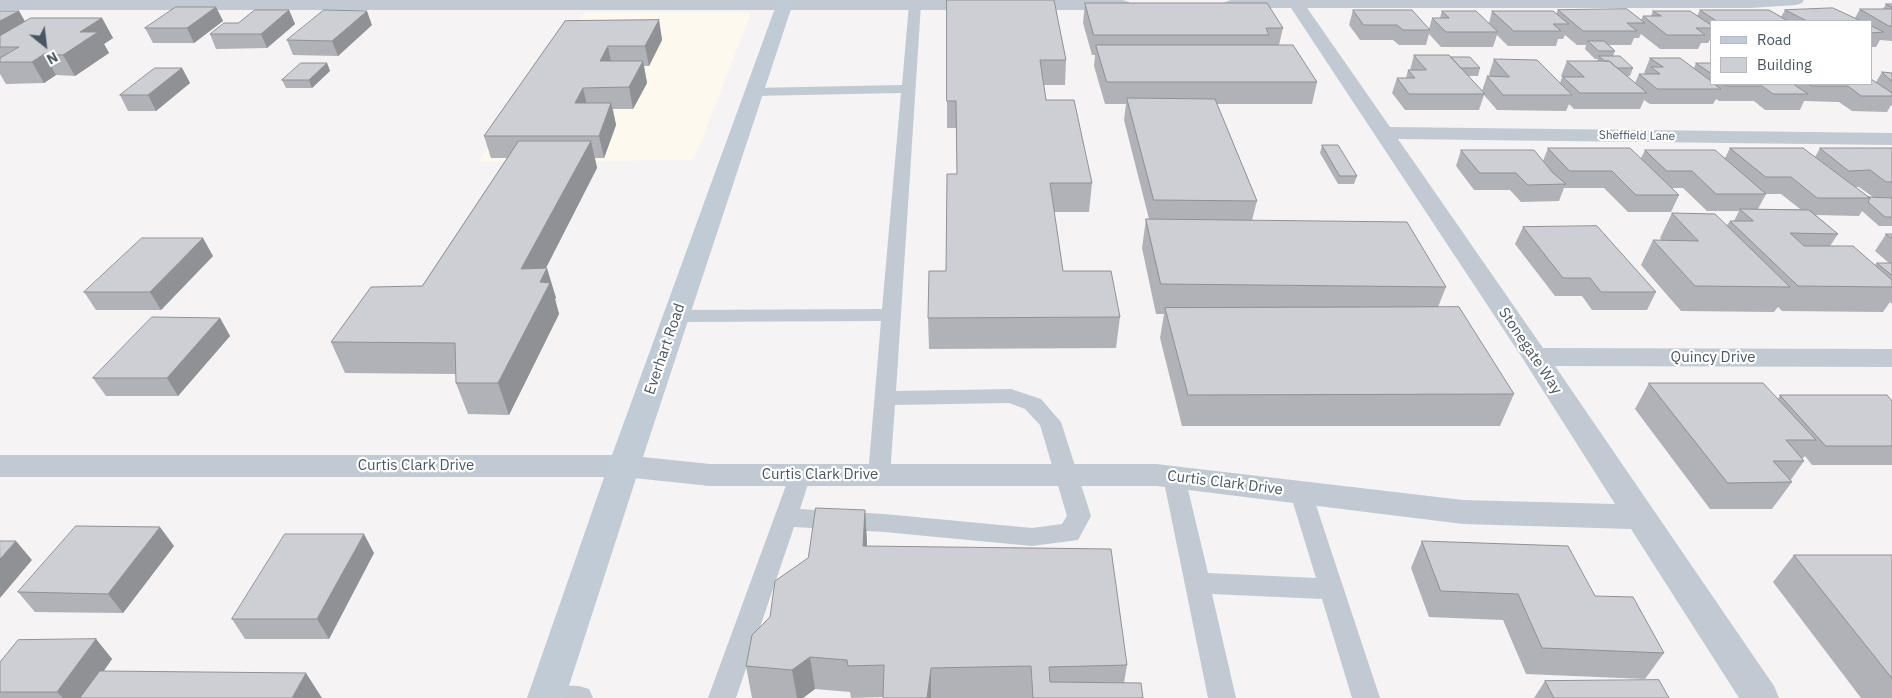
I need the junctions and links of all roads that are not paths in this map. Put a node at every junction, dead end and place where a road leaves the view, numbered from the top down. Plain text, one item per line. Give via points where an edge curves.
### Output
1 (1796, 0) edge
2 (494, 2) edge
3 (560, 2) edge
4 (721, 2) edge
5 (786, 2) edge
6 (915, 4) junction
7 (0, 5) edge
8 (1140, 5) edge
9 (1218, 5) edge
10 (1297, 5) junction
11 (908, 89) junction
12 (754, 92) junction
13 (1382, 133) junction
14 (1892, 139) edge
15 (892, 315) junction
16 (676, 316) junction
17 (1535, 357) junction
18 (1892, 358) edge
19 (885, 398) junction
20 (0, 466) edge
21 (624, 466) junction
22 (800, 475) junction
23 (879, 475) junction
24 (1066, 475) junction
25 (1174, 477) junction
26 (1302, 493) junction
27 (786, 517) junction
28 (1639, 517) junction
29 (1197, 583) junction
30 (1332, 589) junction
31 (547, 698) edge
32 (579, 698) edge
33 (722, 698) edge
34 (1222, 698) edge
35 (1366, 698) edge
36 (1760, 698) edge

1 - 10 street via 1742,4
2 - 3 street
2 - 7 street
3 - 4 street
4 - 5 street
5 - 6 street
5 - 12 main road, Everhart Road
6 - 8 street
6 - 11 lane
9 - 10 street
10 - 13 street, Stonegate Way
11 - 12 lane
11 - 15 lane
12 - 16 main road, Everhart Road
13 - 14 street, Sheffield Lane
13 - 17 street, Stonegate Way
15 - 16 lane
15 - 19 lane
16 - 21 main road, Everhart Road
17 - 18 street, Quincy Drive
17 - 28 street, Stonegate Way
19 - 23 lane
19 - 24 lane via 1011,396 1034,404 1050,422
20 - 21 street, Curtis Clark Drive
21 - 22 street, Curtis Clark Drive via 710,475
21 - 31 main road, Everhart Road
22 - 23 street, Curtis Clark Drive
22 - 27 lane
23 - 24 street, Curtis Clark Drive
24 - 25 street, Curtis Clark Drive
24 - 27 lane via 1079,516 1069,533 1032,537
25 - 26 street, Curtis Clark Drive
25 - 29 lane
26 - 28 street, Curtis Clark Drive via 1463,512
26 - 30 lane
27 - 33 lane
28 - 36 street, Stonegate Way
29 - 30 lane
29 - 34 lane
30 - 35 lane
31 - 32 lane

